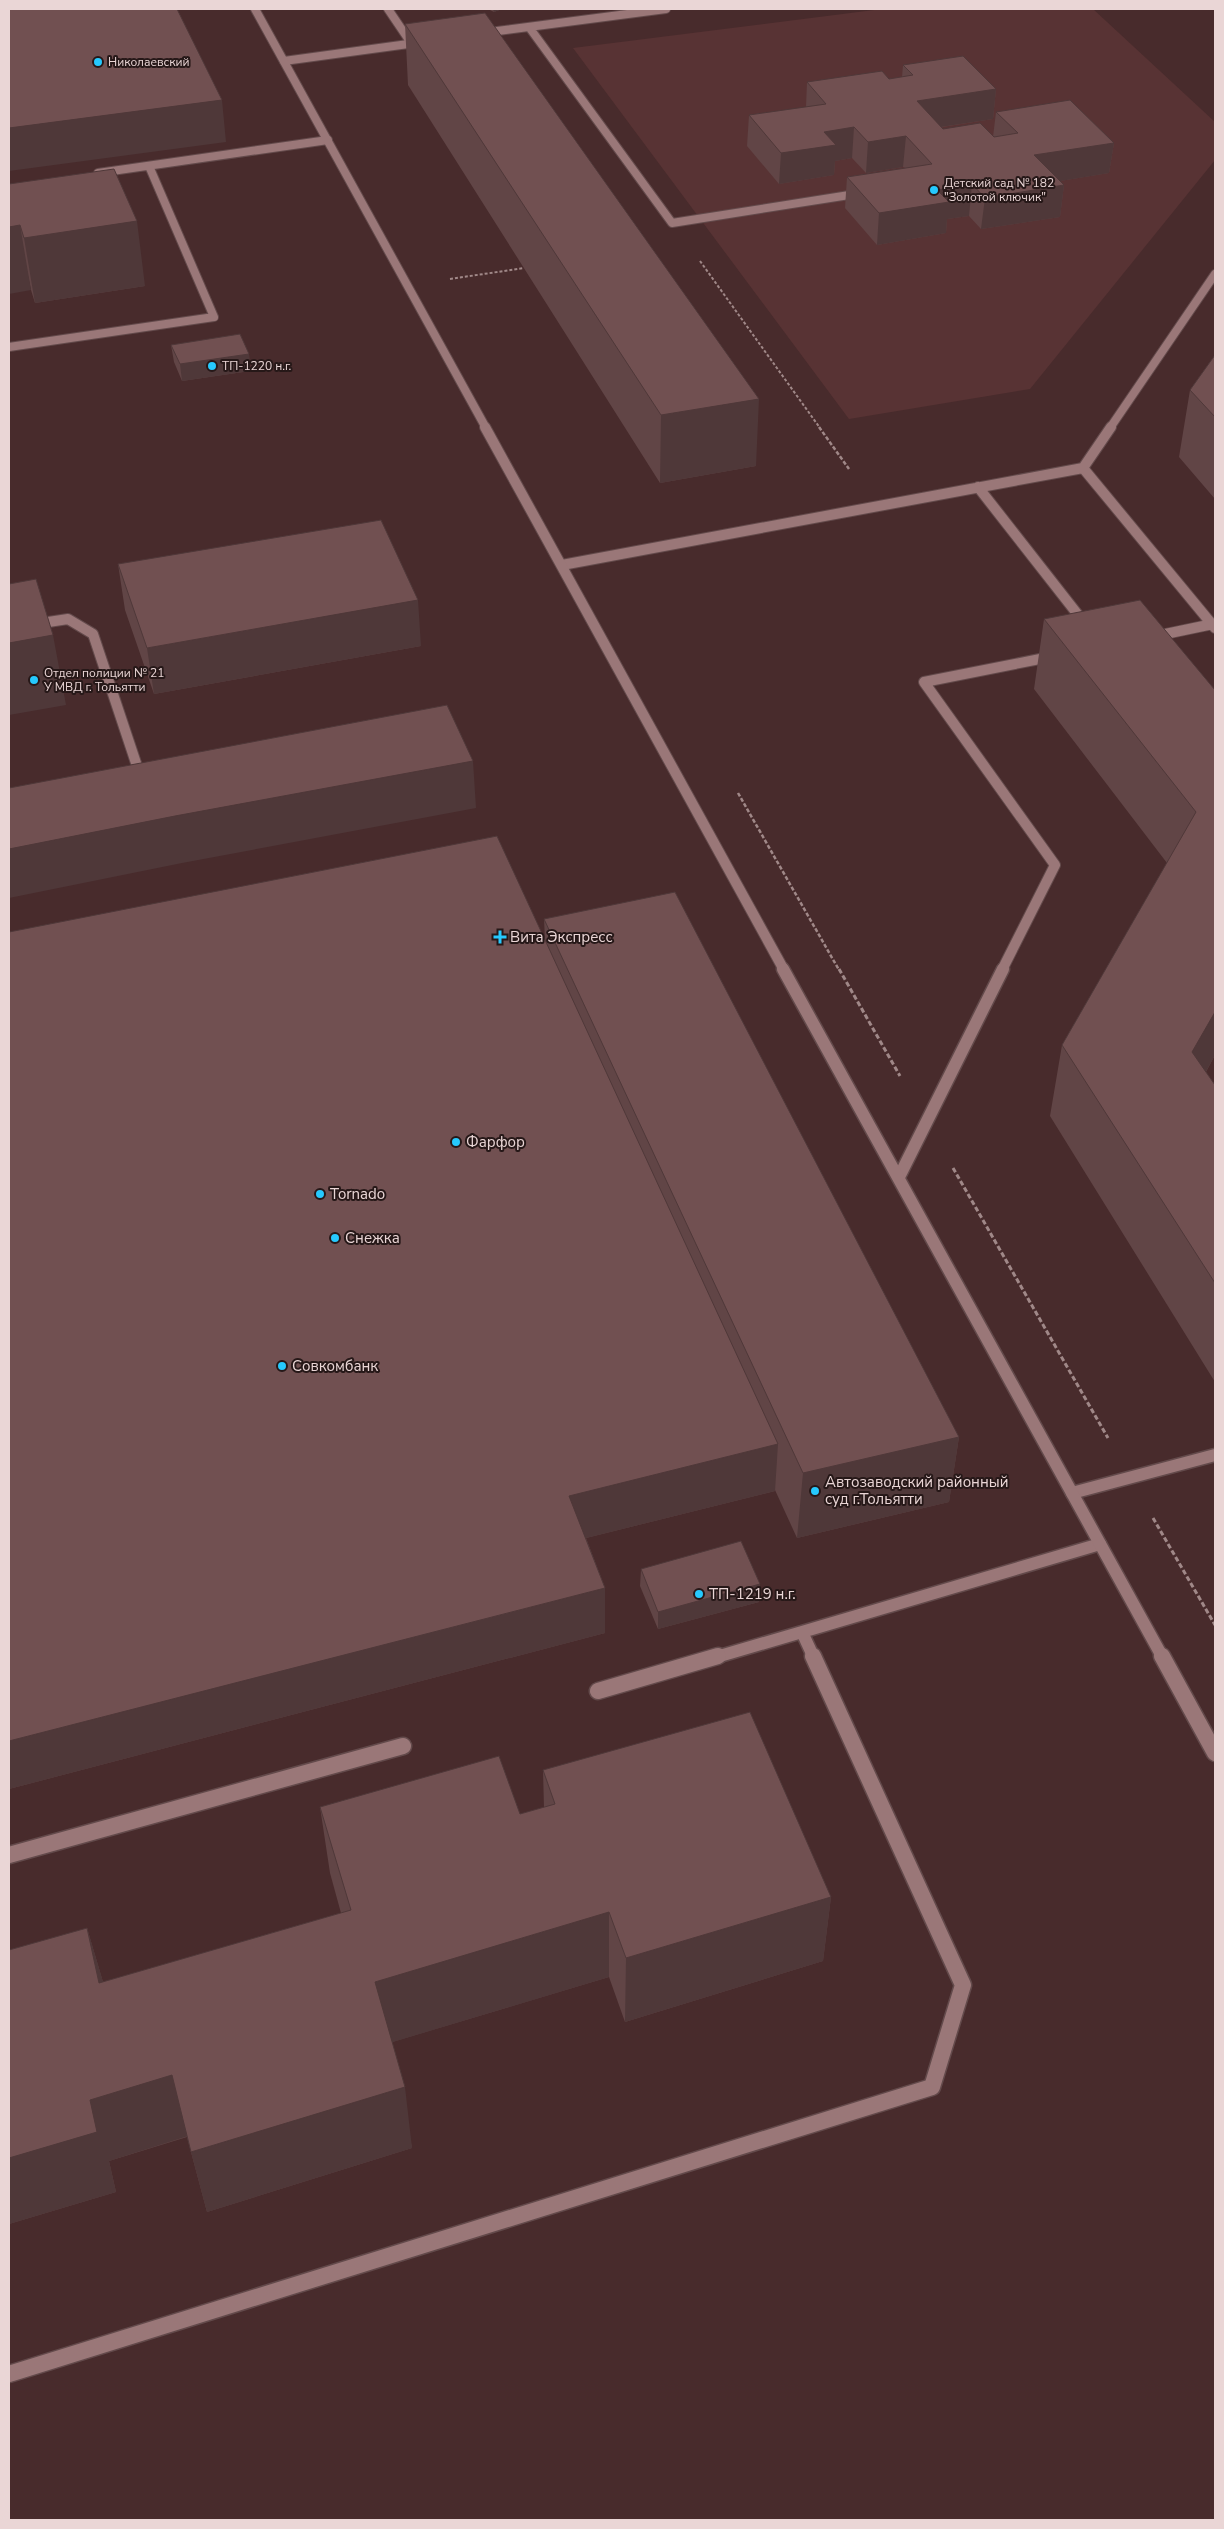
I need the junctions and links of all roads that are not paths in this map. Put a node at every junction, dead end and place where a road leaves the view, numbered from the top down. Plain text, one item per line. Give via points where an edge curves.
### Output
1 (256, 9) edge
2 (388, 9) edge
3 (666, 9) edge
4 (529, 27) junction
5 (470, 35) edge
6 (430, 41) edge
7 (411, 43) junction
8 (284, 61) junction
9 (328, 140) junction
10 (149, 166) junction
11 (93, 174) edge
12 (868, 192) edge
13 (1215, 274) edge
14 (9, 346) edge
15 (1083, 468) junction
16 (978, 488) junction
17 (562, 565) junction
18 (1214, 626) edge
19 (9, 628) edge
20 (1090, 631) edge
21 (1139, 639) edge
22 (1065, 654) edge
23 (139, 772) edge
24 (899, 1177) junction
25 (1215, 1455) edge
26 (1072, 1493) junction
27 (1100, 1544) junction
28 (802, 1632) junction
29 (598, 1691) dead end
30 (403, 1746) dead end
31 (1215, 1752) edge
32 (9, 1855) edge
33 (9, 2374) edge

1 - 8 street
2 - 7 street
3 - 4 street
4 - 5 street
4 - 12 street via 672,223
6 - 7 street
7 - 8 street
8 - 9 street
9 - 10 street
9 - 17 street
10 - 11 street
10 - 14 street via 214,317
13 - 15 street
15 - 16 street
15 - 18 street
16 - 17 street
16 - 20 street
17 - 24 street
18 - 21 street
19 - 23 street via 68,619 94,634
22 - 24 street via 924,682 1055,865
24 - 26 street
25 - 26 street
26 - 27 street
27 - 28 street
27 - 31 street
28 - 29 street
28 - 33 street via 963,1985 932,2087
30 - 32 street

